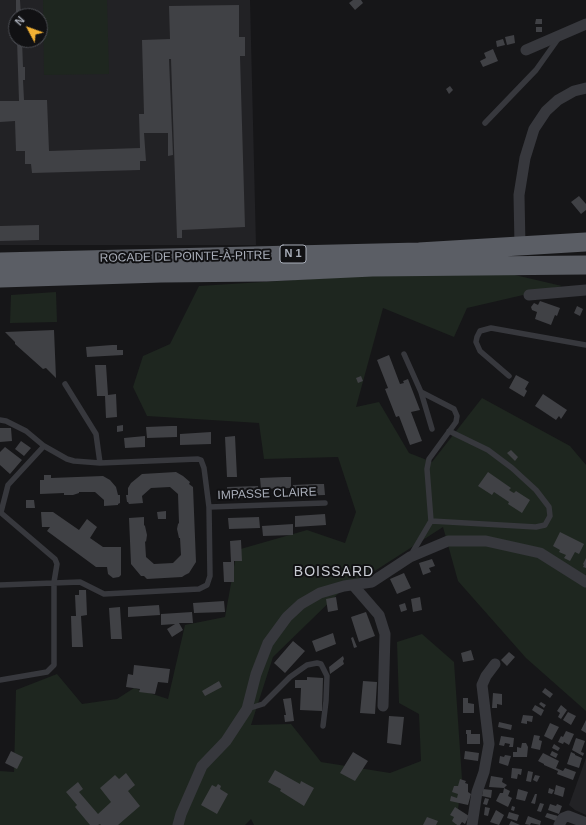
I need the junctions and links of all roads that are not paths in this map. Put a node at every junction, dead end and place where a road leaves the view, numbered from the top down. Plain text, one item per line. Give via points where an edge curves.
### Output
1 (586, 24) edge
2 (560, 35) junction
3 (526, 50) dead end
4 (586, 88) edge
5 (485, 123) dead end
6 (586, 242) edge
7 (520, 246) junction
8 (0, 262) edge
9 (586, 265) edge
10 (0, 278) edge
11 (586, 290) edge
12 (529, 295) dead end
13 (586, 345) edge
14 (404, 354) dead end
15 (509, 376) dead end
16 (65, 384) dead end
17 (421, 392) junction
18 (0, 420) edge
19 (432, 429) dead end
20 (449, 431) junction
21 (44, 446) junction
22 (100, 463) junction
23 (324, 502) dead end
24 (209, 507) junction
25 (0, 512) edge
26 (431, 521) junction
27 (410, 557) junction
28 (54, 582) junction
29 (586, 582) edge
30 (0, 585) edge
31 (353, 585) junction
32 (495, 664) dead end
33 (0, 680) edge
34 (383, 706) dead end
35 (247, 709) junction
36 (323, 726) dead end
37 (586, 823) edge
38 (178, 825) edge
39 (472, 825) edge
40 (559, 825) edge

1 - 2 street
2 - 3 street
2 - 5 lane via 536,70
4 - 7 street via 558,100 546,111 534,129 524,158 519,195
6 - 7 highway, ROCADE DE POINTE-À-PITRE / N 1
7 - 8 highway, ROCADE DE POINTE-À-PITRE / N 1 via 419,252
9 - 10 highway, ROCADE DE POINTE-À-PITRE / N 1 via 372,267
11 - 12 street
13 - 15 lane via 491,328 480,331 476,342 480,351
14 - 17 lane
16 - 22 lane via 96,434
17 - 19 lane
17 - 20 lane via 456,412 456,422
18 - 21 lane via 26,431
20 - 26 lane via 427,464
20 - 26 lane via 488,450 512,468 545,501 550,516 545,525 536,527
21 - 22 lane via 74,461
21 - 25 lane via 8,484
22 - 24 lane via 198,458 203,463
23 - 24 lane, IMPASSE CLAIRE
24 - 28 lane via 210,582 203,588 104,594 80,582
25 - 28 lane via 55,559 57,564
26 - 27 lane
27 - 29 street via 448,540 486,540 540,553
27 - 31 street via 372,582
28 - 30 lane
28 - 33 lane via 54,665 47,672
31 - 34 street via 379,615 385,634
31 - 35 street via 320,593 286,617 268,643 256,674
32 - 39 street via 482,685 489,744
35 - 36 lane via 263,704 290,677 307,665 317,663 321,664 327,676
35 - 38 street via 226,741 202,766
37 - 40 street via 568,816 563,818

